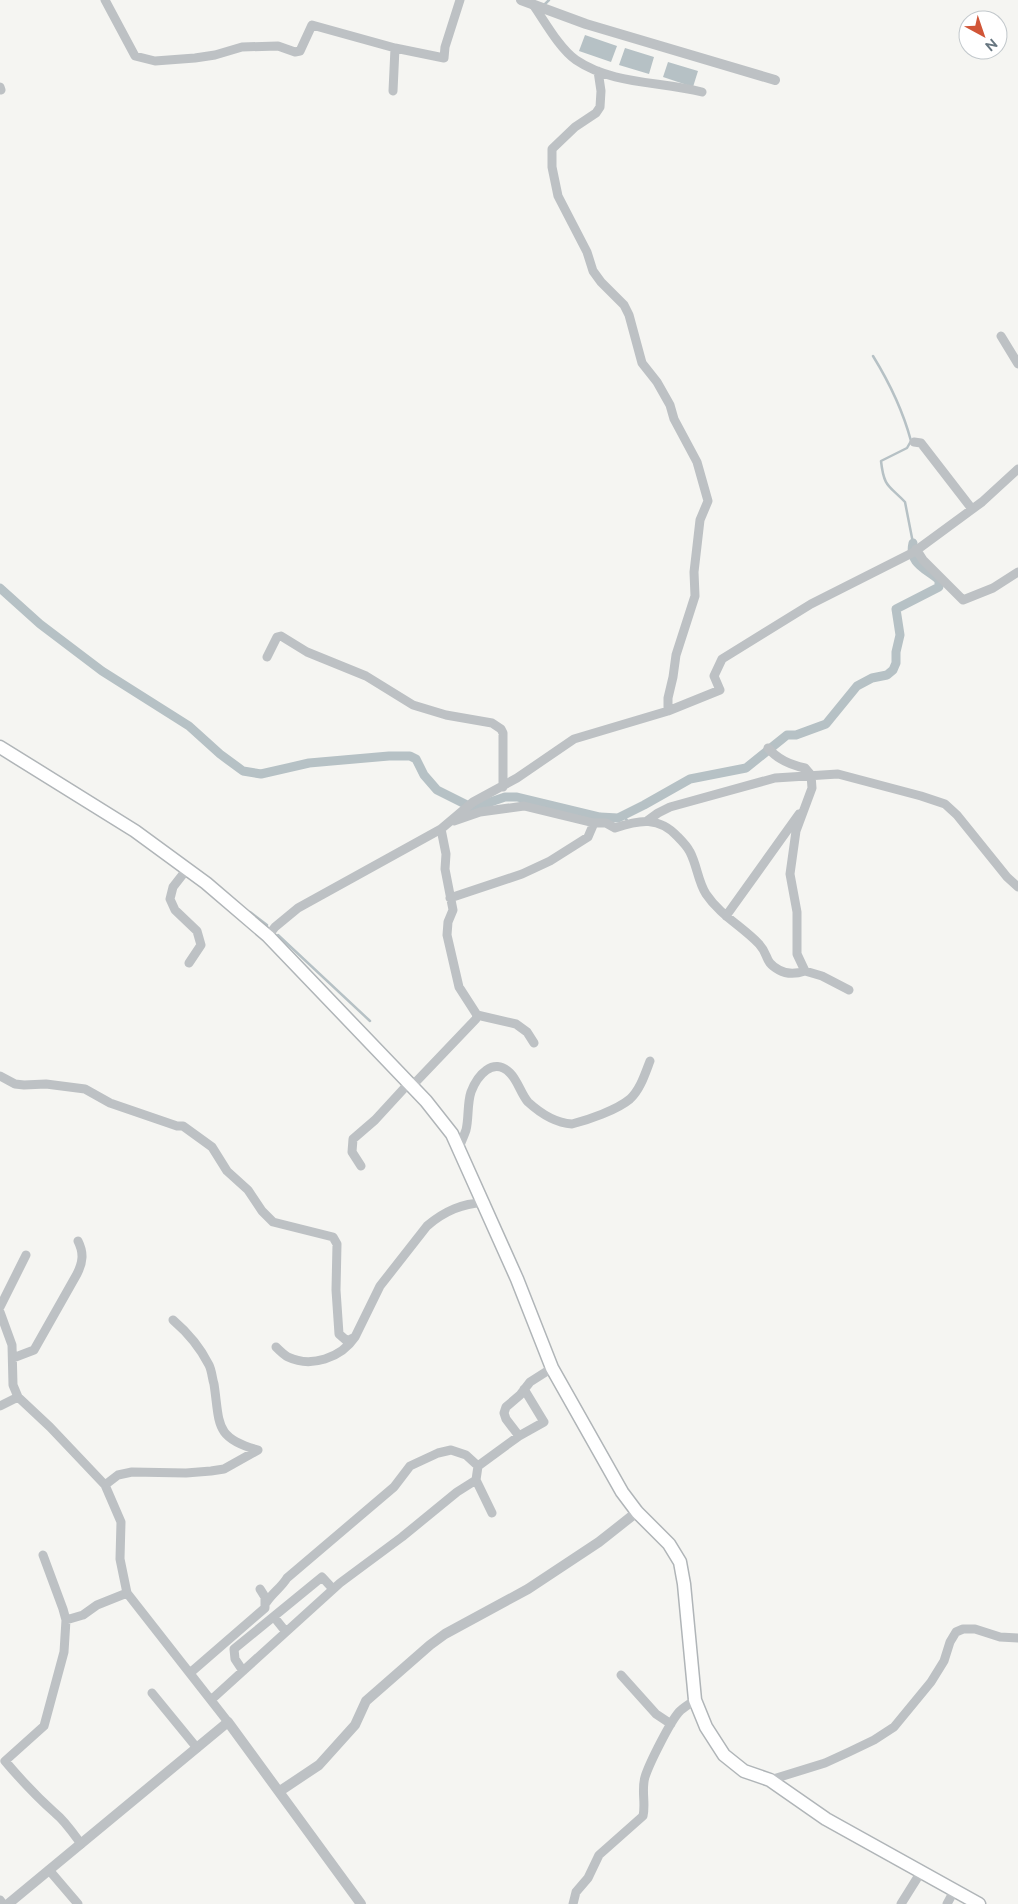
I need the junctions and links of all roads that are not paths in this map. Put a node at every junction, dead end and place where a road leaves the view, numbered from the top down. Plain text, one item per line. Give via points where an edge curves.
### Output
1 (105, 0) edge
2 (460, 0) edge
3 (521, 0) edge
4 (534, 6) junction
5 (395, 48) junction
6 (598, 71) junction
7 (775, 80) dead end
8 (393, 91) dead end
9 (702, 92) dead end
10 (1001, 336) dead end
11 (1018, 364) edge
12 (914, 442) dead end
13 (1018, 469) edge
14 (972, 509) junction
15 (913, 551) junction
16 (1018, 572) edge
17 (267, 657) dead end
18 (668, 711) junction
19 (0, 746) edge
20 (770, 750) dead end
21 (811, 775) junction
22 (503, 787) junction
23 (806, 804) junction
24 (647, 821) junction
25 (594, 823) junction
26 (445, 826) junction
27 (187, 869) junction
28 (1018, 887) edge
29 (450, 898) junction
30 (726, 916) junction
31 (268, 936) junction
32 (189, 963) dead end
33 (805, 971) junction
34 (849, 990) dead end
35 (477, 1015) junction
36 (534, 1043) dead end
37 (650, 1061) dead end
38 (0, 1076) edge
39 (410, 1084) junction
40 (458, 1148) junction
41 (361, 1166) dead end
42 (484, 1203) junction
43 (78, 1241) dead end
44 (26, 1255) dead end
45 (0, 1307) edge
46 (0, 1312) edge
47 (173, 1320) dead end
48 (355, 1337) junction
49 (276, 1347) dead end
50 (13, 1358) junction
51 (552, 1368) junction
52 (524, 1389) junction
53 (18, 1397) junction
54 (0, 1406) edge
55 (519, 1436) junction
56 (478, 1466) junction
57 (476, 1480) junction
58 (105, 1485) junction
59 (638, 1512) junction
60 (492, 1513) dead end
61 (43, 1555) dead end
62 (260, 1589) dead end
63 (334, 1589) junction
64 (128, 1593) junction
65 (266, 1603) junction
66 (274, 1617) junction
67 (66, 1620) junction
68 (286, 1632) junction
69 (1018, 1638) edge
70 (244, 1670) junction
71 (190, 1673) junction
72 (621, 1675) dead end
73 (152, 1693) dead end
74 (211, 1700) junction
75 (695, 1700) junction
76 (228, 1722) junction
77 (670, 1724) junction
78 (197, 1748) junction
79 (770, 1780) junction
80 (280, 1791) junction
81 (81, 1844) junction
82 (50, 1870) junction
83 (921, 1872) junction
84 (954, 1891) junction
85 (0, 1900) edge
86 (3, 1904) edge
87 (8, 1904) edge
88 (78, 1904) edge
89 (362, 1904) edge
90 (573, 1904) edge
91 (901, 1904) edge
92 (947, 1904) edge
93 (979, 1904) edge

1 - 5 street via 134,56 155,61 215,55 242,47 278,46 295,52 300,50 312,25
2 - 5 street via 444,58
3 - 4 street
4 - 6 street via 566,51
4 - 7 street
5 - 8 street
6 - 9 street via 615,77
6 - 18 street via 602,91 600,108 552,149 558,196 587,252 593,271 629,315 642,363 670,405 697,462 708,501 700,520 694,572 695,596 676,655
10 - 11 street
12 - 14 street via 921,443
13 - 14 street
14 - 15 street
15 - 16 street via 963,600 993,588
15 - 18 street via 811,604 722,659 714,676 720,690
17 - 22 street via 277,637 281,636 307,652 366,676 413,705 492,723 501,729 504,738
18 - 22 street via 574,739
19 - 27 main road via 135,831
20 - 21 street via 790,765 805,768
21 - 23 street via 812,788
21 - 24 street via 775,778 670,807
21 - 28 street via 838,774 945,804
22 - 26 street via 474,802
23 - 30 street
23 - 33 street via 796,831 790,874 797,912 798,954
24 - 25 street via 615,828 606,823
24 - 30 street via 671,829 684,842 705,893
25 - 26 street via 524,806 480,812
25 - 29 street via 588,837 550,861
26 - 29 street via 445,869
26 - 31 street via 306,903
27 - 31 main road
27 - 32 street via 173,887 170,899 175,910 197,931 202,945
29 - 35 street via 453,910 447,935 454,969 459,988
30 - 33 street via 762,947 769,964 786,973
31 - 39 main road
33 - 34 street
35 - 36 street via 516,1024
35 - 39 street
37 - 40 street via 641,1084 630,1098 572,1124 565,1124 536,1109 526,1100 510,1073 502,1067 490,1066 470,1094 466,1130
38 - 48 street via 24,1086 46,1084 85,1089 110,1103 183,1126 204,1140 273,1222 335,1239 339,1334 347,1341
39 - 40 main road via 452,1134
39 - 41 street via 354,1139 352,1152
40 - 42 main road
42 - 48 street via 454,1209 427,1226 380,1286
42 - 51 main road
43 - 50 street via 83,1251 82,1265 34,1350
44 - 45 street
46 - 50 street via 10,1334
47 - 58 street via 209,1366 222,1430 235,1442 258,1450 224,1469 211,1472 132,1472 118,1475
48 - 49 street via 342,1352 309,1362 287,1357
50 - 53 street via 13,1385
51 - 52 street
51 - 59 main road via 622,1492
52 - 55 street via 504,1413
52 - 55 street via 544,1422
53 - 54 street
53 - 58 street
55 - 56 street
56 - 57 street
56 - 65 street via 466,1455 451,1450 410,1466 394,1487 286,1578
57 - 60 street
57 - 63 street via 456,1492
58 - 64 street via 121,1522 120,1558
59 - 75 main road via 669,1544 680,1562
59 - 80 street via 550,1576 430,1645 366,1701 355,1725 319,1765
61 - 67 street
62 - 65 street
63 - 66 street via 322,1577
63 - 68 street
64 - 67 street via 97,1605 84,1616
64 - 71 street
65 - 71 street via 265,1608
66 - 68 street
66 - 70 street via 234,1650 235,1659
67 - 81 street via 61,1668 44,1726 5,1762
68 - 70 street
69 - 79 street via 1000,1637 975,1629 956,1632 931,1682 894,1727 825,1763
70 - 74 street
71 - 74 street
72 - 77 street via 656,1714
73 - 78 street
74 - 76 street
75 - 77 street
75 - 79 main road via 706,1727 724,1755 744,1771
76 - 78 street
76 - 80 street
77 - 90 street via 645,1777 643,1816 599,1855 588,1878 576,1892
78 - 81 street
79 - 83 main road via 826,1819
80 - 89 street
81 - 82 street
82 - 87 street
82 - 88 street
83 - 84 main road
83 - 91 street
84 - 92 street
84 - 93 main road
85 - 86 street

